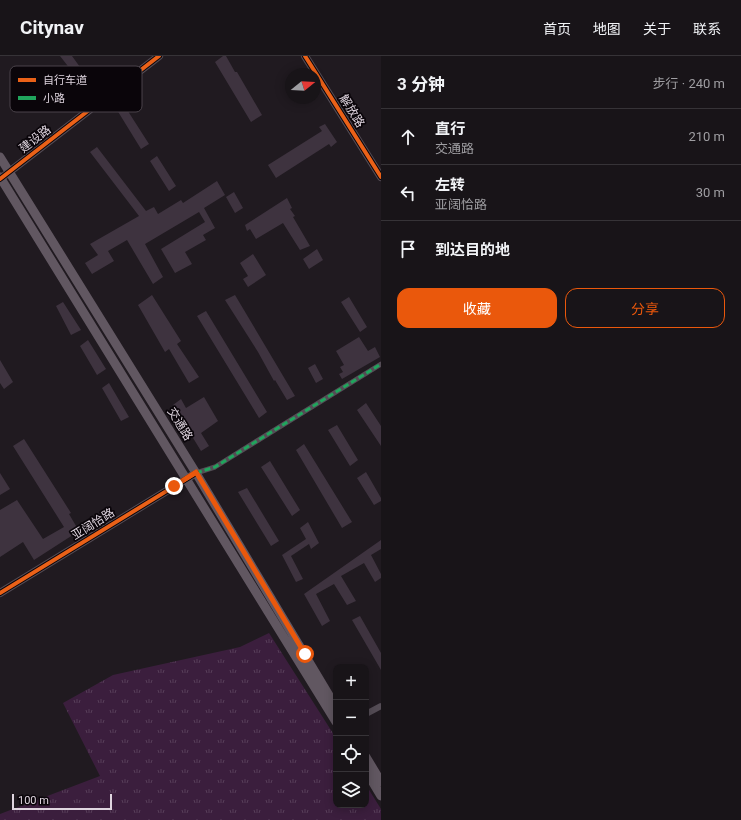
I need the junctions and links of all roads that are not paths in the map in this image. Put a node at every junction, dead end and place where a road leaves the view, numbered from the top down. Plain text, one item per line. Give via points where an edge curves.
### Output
1 (159, 56) edge
2 (305, 56) edge
3 (142, 69) edge
4 (87, 112) edge
5 (0, 157) edge
6 (9, 172) junction
7 (381, 177) edge
8 (0, 178) edge
9 (381, 364) edge
10 (196, 472) junction
11 (187, 478) junction
12 (0, 593) edge
13 (333, 701) edge
14 (381, 706) edge
15 (369, 712) edge
16 (333, 717) edge
17 (369, 761) edge
18 (367, 772) edge
19 (381, 782) edge
20 (381, 796) edge

1 - 3 street, 建设路
2 - 7 street, 解放路
4 - 6 street, 建设路
5 - 6 main road, 交通路
6 - 8 street, 建设路
6 - 10 main road, 交通路
8 - 11 main road
9 - 10 street via 215,467
10 - 11 street, 亚阔恰路
10 - 13 main road, 交通路
11 - 12 street, 亚阔恰路
11 - 16 main road
14 - 15 street
17 - 19 main road
18 - 20 main road

